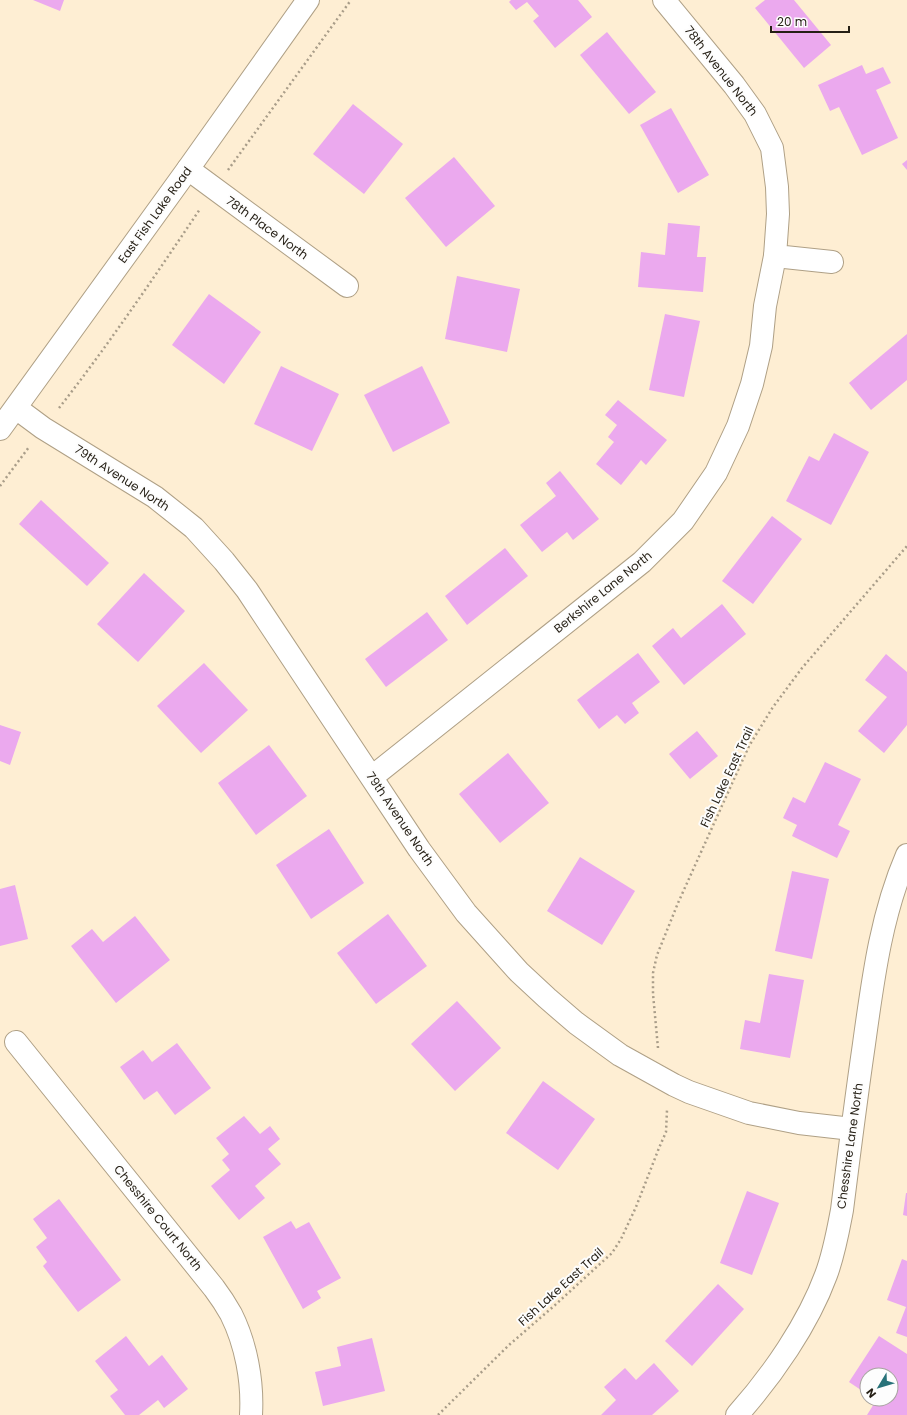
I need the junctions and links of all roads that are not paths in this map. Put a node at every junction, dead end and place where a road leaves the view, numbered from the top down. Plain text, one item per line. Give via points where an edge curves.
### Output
1 (308, 0) edge
2 (664, 0) edge
3 (188, 169) junction
4 (774, 256) junction
5 (832, 262) dead end
6 (346, 286) dead end
7 (16, 408) junction
8 (0, 429) edge
9 (372, 777) junction
10 (907, 855) edge
11 (16, 1042) dead end
12 (852, 1129) junction
13 (251, 1415) edge
14 (737, 1415) edge

1 - 3 street, East Fish Lake Road
2 - 4 street, 78th Avenue North via 734,85 755,114 772,148 778,214
3 - 6 street, 78th Place North
3 - 7 street, East Fish Lake Road
4 - 5 street
4 - 9 street, Berkshire Lane North via 761,346 738,426 716,473 683,521 642,562
7 - 8 street, East Fish Lake Road
7 - 9 street, 79th Avenue North via 43,428 155,497 194,528 247,590
9 - 12 street, 79th Avenue North via 419,849 466,913 519,972 576,1023 620,1055 689,1092 749,1113 799,1123
10 - 12 street, Chesshire Lane North via 884,919 874,967
11 - 13 street, Chesshire Court North via 214,1288 231,1314 243,1342 250,1376
12 - 14 street, Chesshire Lane North via 837,1239 826,1274 808,1316 760,1388

